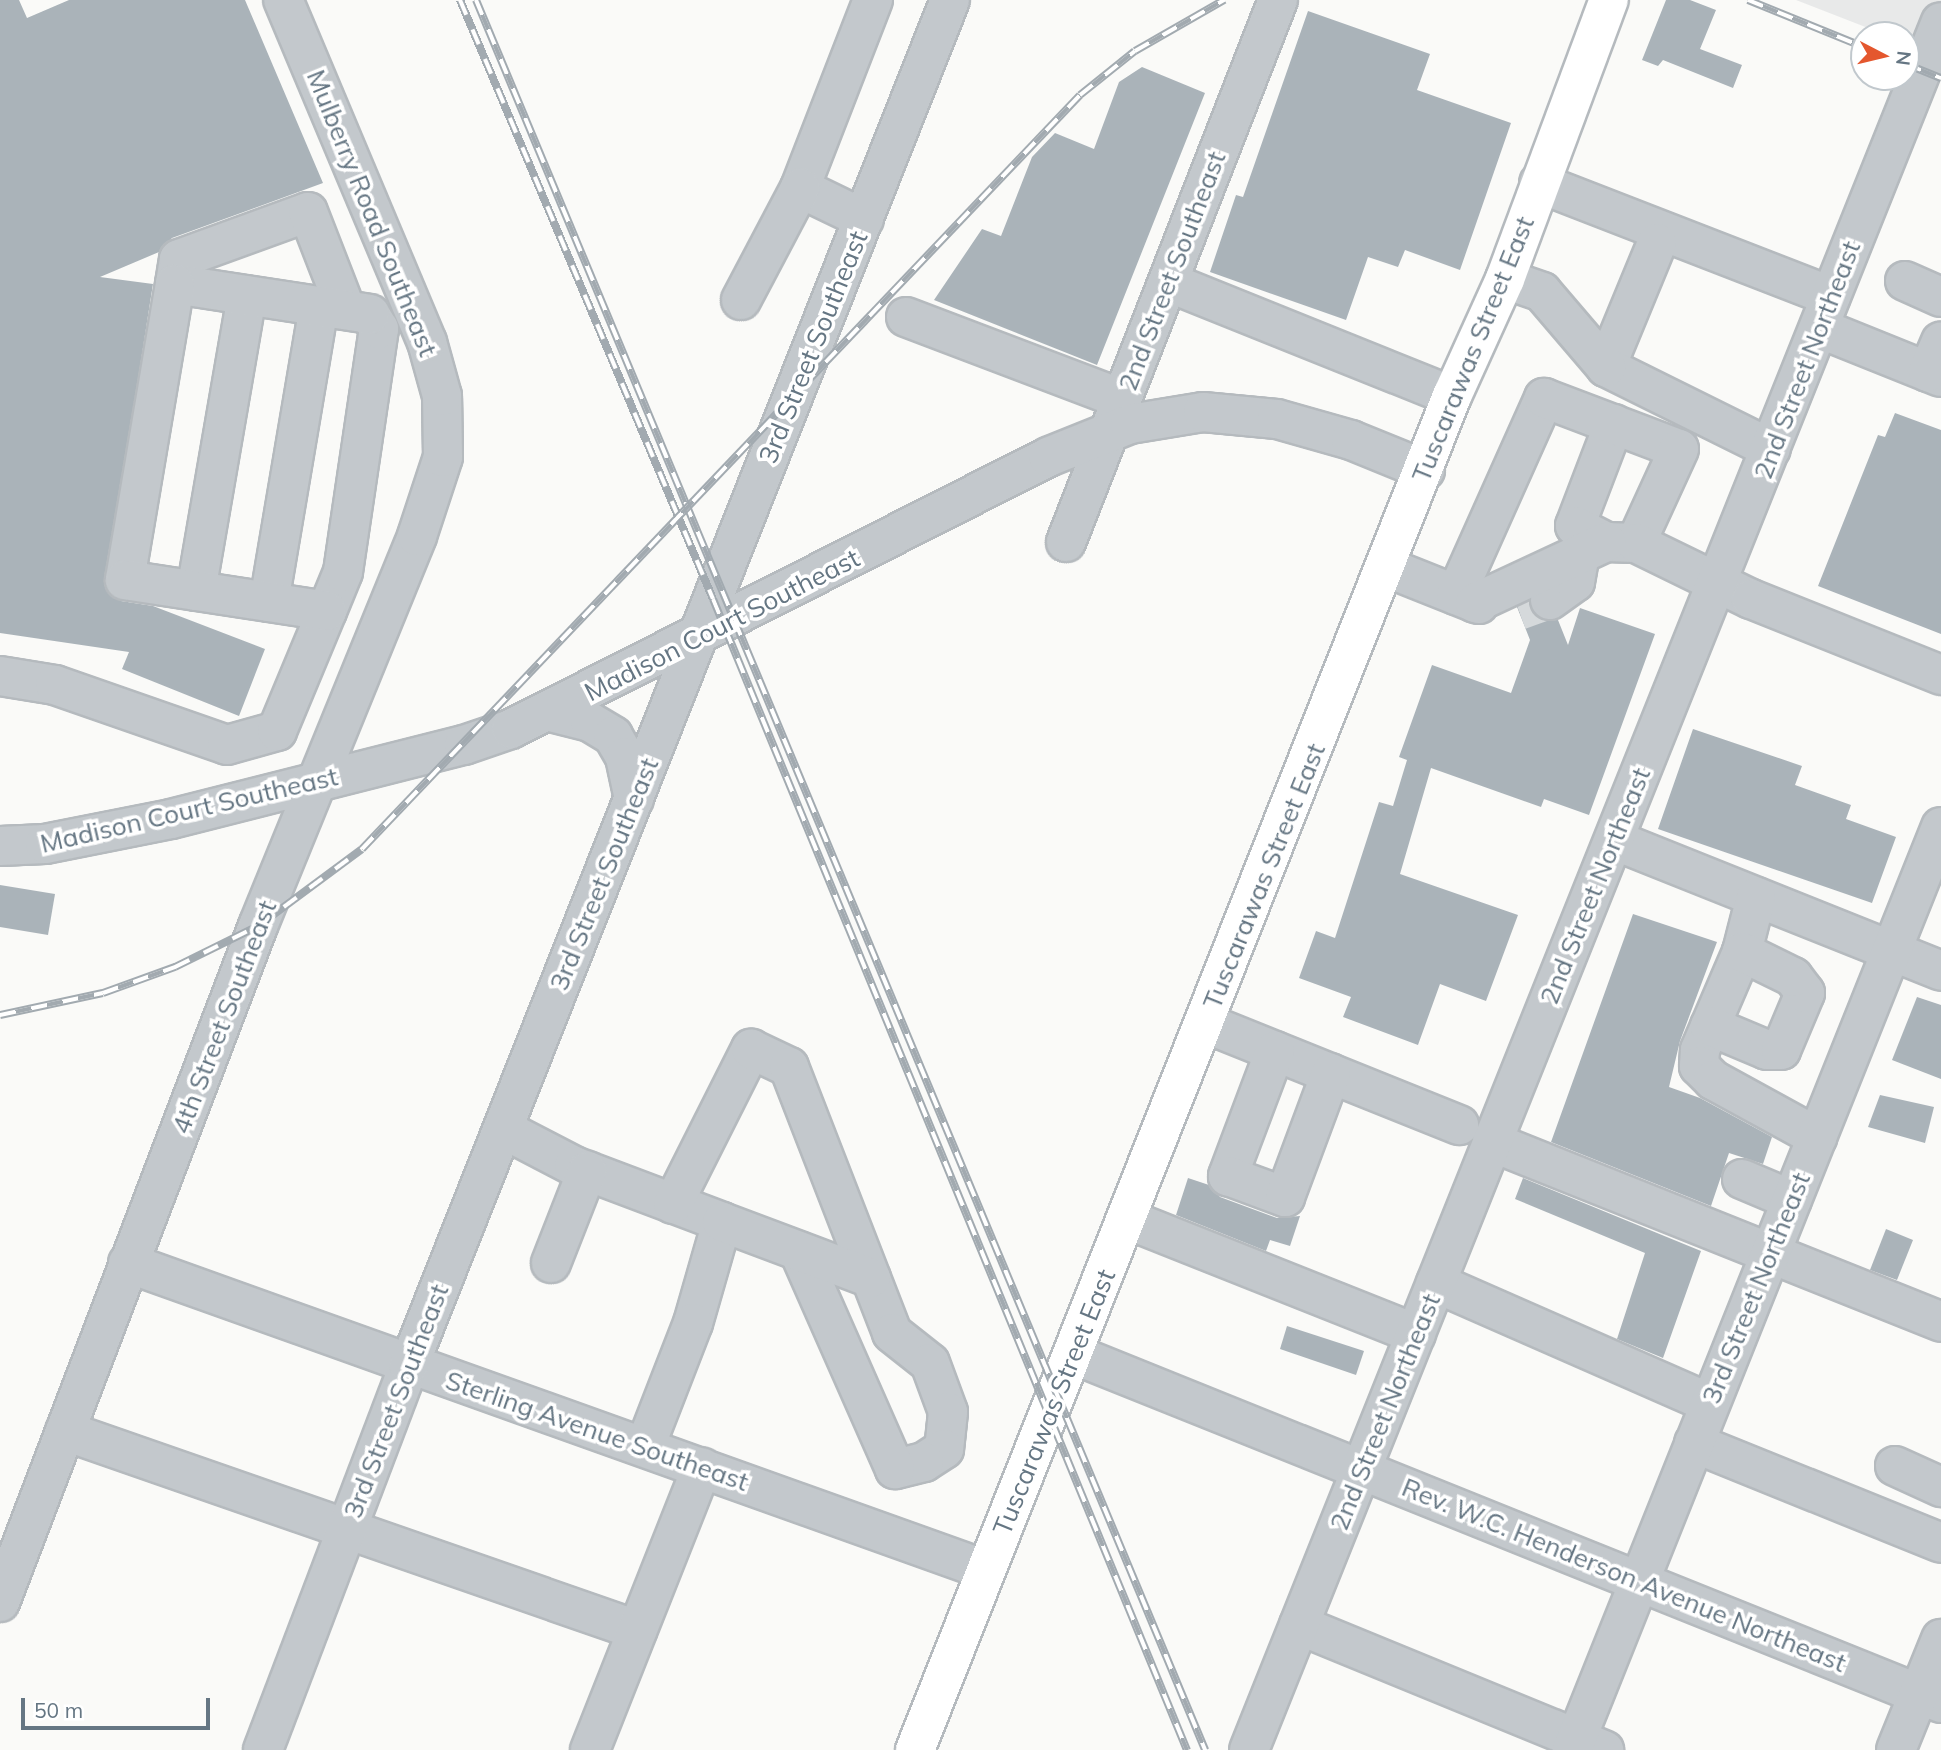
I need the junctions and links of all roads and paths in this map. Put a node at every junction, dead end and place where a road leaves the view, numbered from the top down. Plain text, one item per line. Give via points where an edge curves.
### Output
1 (284, 0) edge
2 (873, 0) edge
3 (950, 0) edge
4 (1278, 0) edge
5 (1609, 0) edge
6 (1941, 22) edge
7 (1539, 183) junction
8 (800, 188) junction
9 (864, 219) junction
10 (1657, 243) dead end
11 (1504, 279) junction
12 (1905, 281) dead end
13 (1168, 282) junction
14 (175, 284) junction
15 (247, 295) junction
16 (1941, 297) edge
17 (741, 300) dead end
18 (332, 308) junction
19 (1825, 312) junction
20 (906, 317) dead end
21 (1937, 364) edge
22 (1606, 367) junction
23 (1452, 397) junction
24 (1116, 415) junction
25 (1614, 424) junction
26 (445, 431) joint
27 (1771, 449) junction
28 (1425, 470) junction
29 (1066, 542) dead end
30 (1607, 546) junction
31 (1386, 566) junction
32 (1719, 582) junction
33 (196, 591) junction
34 (1465, 599) junction
35 (269, 602) junction
36 (327, 611) junction
37 (698, 637) junction
38 (1941, 675) edge
39 (0, 676) edge
40 (551, 712) junction
41 (320, 781) junction
42 (634, 799) junction
43 (1941, 827) edge
44 (1614, 840) junction
45 (0, 846) edge
46 (1756, 897) junction
47 (1891, 951) junction
48 (1742, 952) junction
49 (1941, 971) edge
50 (1205, 1023) junction
51 (1710, 1026) junction
52 (1275, 1051) junction
53 (1331, 1073) junction
54 (1459, 1125) dead end
55 (503, 1129) junction
56 (1817, 1137) junction
57 (1492, 1142) junction
58 (587, 1171) junction
59 (1742, 1178) dead end
60 (1792, 1200) junction
61 (673, 1203) junction
62 (1127, 1219) junction
63 (722, 1222) junction
64 (799, 1251) junction
65 (1770, 1254) junction
66 (551, 1263) dead end
67 (128, 1264) junction
68 (871, 1278) junction
69 (1436, 1283) junction
70 (1941, 1322) edge
71 (1416, 1334) junction
72 (1073, 1354) junction
73 (409, 1365) junction
74 (1710, 1403) junction
75 (65, 1431) junction
76 (1694, 1443) junction
77 (645, 1447) junction
78 (1895, 1466) dead end
79 (702, 1467) junction
80 (1362, 1470) junction
81 (1941, 1487) edge
82 (346, 1528) junction
83 (1941, 1543) edge
84 (986, 1570) junction
85 (1639, 1582) junction
86 (0, 1602) edge
87 (1300, 1625) junction
88 (637, 1629) junction
89 (1941, 1639) edge
90 (1930, 1699) edge
91 (1584, 1746) edge
92 (263, 1750) edge
93 (590, 1750) edge
94 (915, 1750) edge
95 (1249, 1750) edge
96 (1896, 1750) edge

1 - 26 street, Mulberry Road Southeast via 427,342 440,385
2 - 8 street
3 - 9 street, 3rd Street Southeast
4 - 13 street, 2nd Street Southeast
5 - 7 main road, Tuscarawas Street East
6 - 19 street, 2nd Street Northeast
7 - 11 main road, Tuscarawas Street East
7 - 19 street
8 - 9 street
8 - 17 street
9 - 37 street, 3rd Street Southeast
10 - 22 street
11 - 22 street via 1542,292
11 - 23 main road, Tuscarawas Street East
12 - 16 street
13 - 23 street
13 - 24 street, 2nd Street Southeast
14 - 15 street
14 - 18 street via 179,259 308,212
14 - 33 street via 125,580
15 - 18 street
15 - 33 street
18 - 35 street
18 - 36 street via 370,314 379,329 343,572
19 - 21 street
19 - 27 street, 2nd Street Northeast
20 - 24 street
22 - 27 street
23 - 28 main road, Tuscarawas Street East
24 - 28 street, Madison Court Southeast via 1240,414 1313,428
24 - 29 street, 2nd Street Southeast
24 - 37 street, Madison Court Southeast via 1048,457
25 - 30 street via 1575,526
25 - 30 street via 1679,449
25 - 34 street via 1544,398
26 - 41 street, 4th Street Southeast via 437,483
27 - 32 street, 2nd Street Northeast
28 - 31 main road, Tuscarawas Street East
30 - 32 street
30 - 34 street
30 - 34 street via 1575,582 1535,606
31 - 34 street
31 - 50 main road, Tuscarawas Street East
32 - 38 street
32 - 44 street, 2nd Street Northeast
33 - 35 street
35 - 36 street
36 - 39 street via 277,731 227,744 55,685
37 - 40 street, Madison Court Southeast
37 - 42 street, 3rd Street Southeast
40 - 41 street, Madison Court Southeast via 464,745
40 - 42 street via 590,722 613,736 625,757
41 - 45 street, Madison Court Southeast via 82,838
41 - 67 street, 4th Street Southeast via 258,926
42 - 55 street, 3rd Street Southeast
43 - 47 street, 3rd Street Northeast
44 - 46 street
44 - 57 street, 2nd Street Northeast
46 - 47 street
46 - 48 street
47 - 49 street
47 - 56 street, 3rd Street Northeast
48 - 51 street
48 - 51 street via 1793,977 1805,993 1781,1050 1767,1050
50 - 52 street
50 - 62 main road, Tuscarawas Street East
51 - 56 street via 1699,1066 1713,1080
52 - 53 street
52 - 53 street via 1228,1176 1285,1197
53 - 54 street
55 - 58 street
55 - 73 street, 3rd Street Southeast
56 - 60 street, 3rd Street Northeast
57 - 65 street
57 - 69 street, 2nd Street Northeast
58 - 61 street
58 - 66 street
59 - 60 street
60 - 65 street, 3rd Street Northeast
61 - 63 street
61 - 68 street via 751,1049 789,1067
62 - 71 street
62 - 72 main road, Tuscarawas Street East
63 - 64 street
63 - 77 street via 693,1322
64 - 68 street
64 - 68 street via 895,1469 924,1462 944,1449 948,1412 930,1363 892,1333
65 - 70 street
65 - 74 street, 3rd Street Northeast
67 - 73 street, Sterling Avenue Southeast
67 - 75 street, 4th Street Southeast
69 - 71 street, 2nd Street Northeast
69 - 74 street
71 - 80 street, 2nd Street Northeast
72 - 80 street, Rev. W.C. Henderson Avenue Northeast
72 - 84 main road, Tuscarawas Street East
73 - 77 street, Sterling Avenue Southeast
73 - 82 street, 3rd Street Southeast
74 - 76 street, 3rd Street Northeast
75 - 82 street
75 - 86 street, 4th Street Southeast
76 - 83 street
76 - 85 street, 3rd Street Northeast
77 - 79 street, Sterling Avenue Southeast
78 - 81 street
79 - 84 street, Sterling Avenue Southeast
79 - 88 street
80 - 85 street, Rev. W.C. Henderson Avenue Northeast
80 - 87 street, 2nd Street Northeast
82 - 88 street
82 - 92 street, 3rd Street Southeast
84 - 94 main road, Tuscarawas Street East
85 - 90 street, Rev. W.C. Henderson Avenue Northeast
85 - 91 street, 3rd Street Northeast
87 - 91 street
87 - 95 street, 2nd Street Northeast
88 - 93 street
89 - 90 street
90 - 96 street

